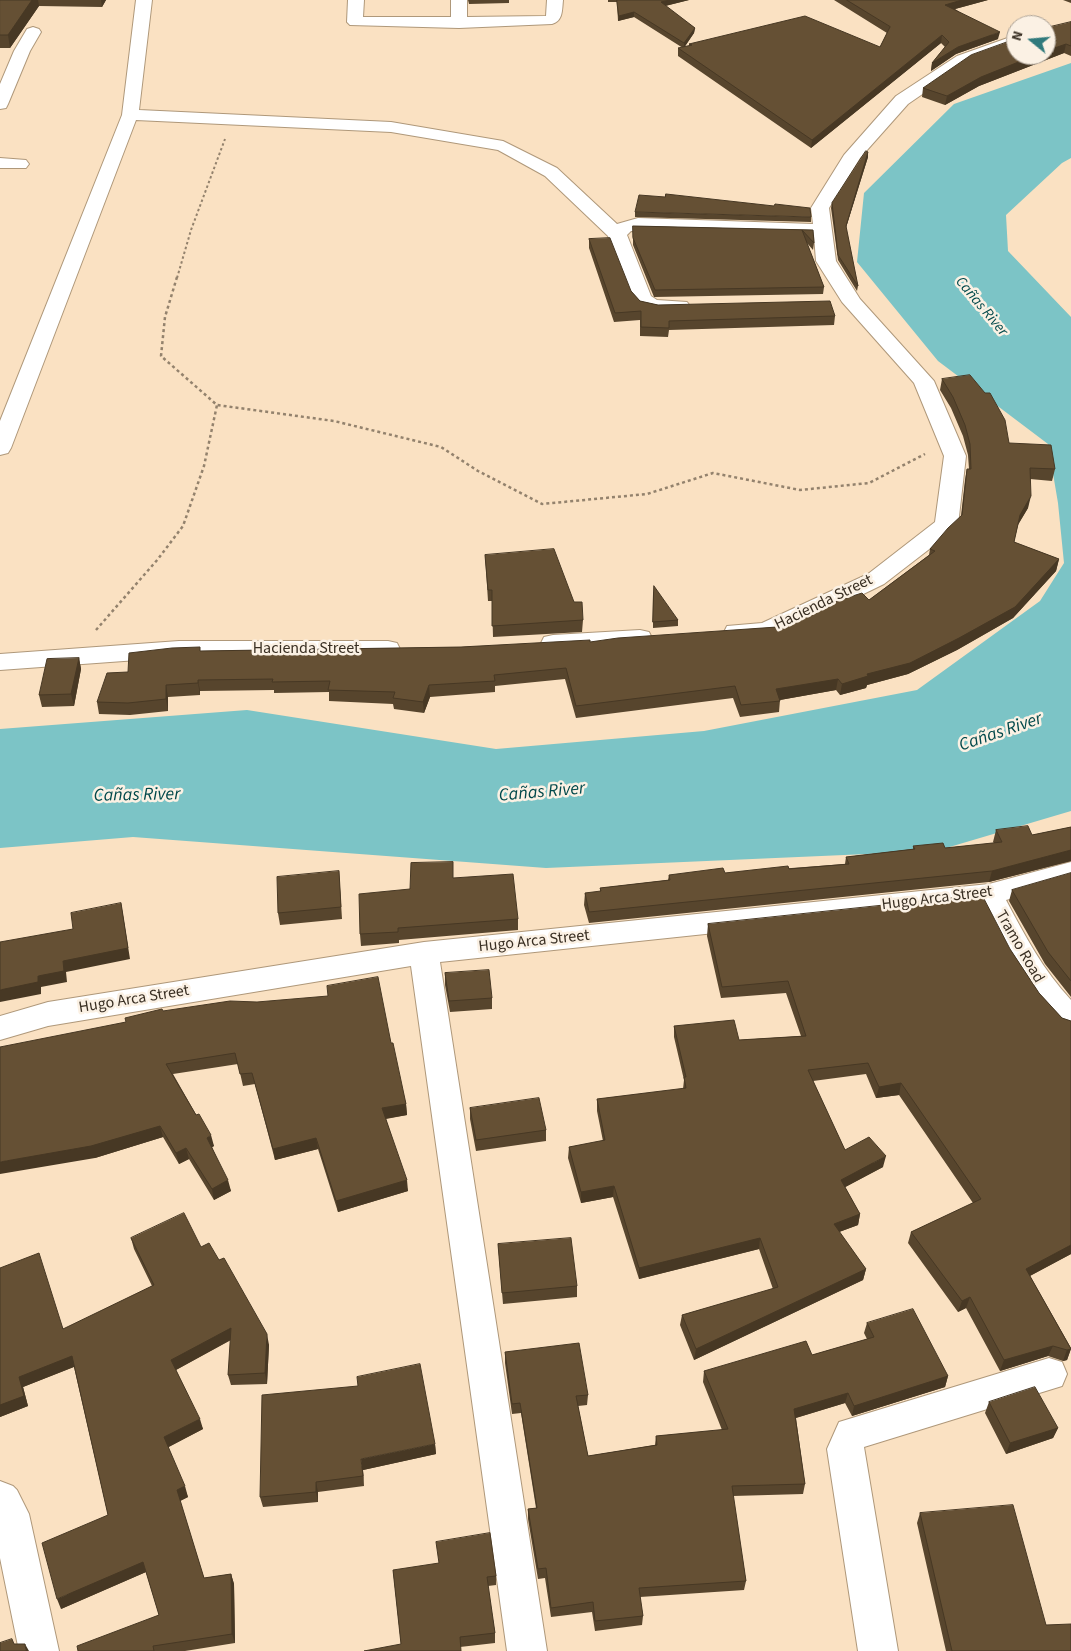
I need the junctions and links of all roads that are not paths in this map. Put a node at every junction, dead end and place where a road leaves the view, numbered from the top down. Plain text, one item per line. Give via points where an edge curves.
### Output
1 (144, 0) edge
2 (356, 0) edge
3 (459, 0) edge
4 (556, 0) edge
5 (459, 23) junction
6 (33, 32) dead end
7 (1006, 44) edge
8 (0, 104) edge
9 (130, 115) junction
10 (0, 163) edge
11 (20, 164) dead end
12 (822, 230) junction
13 (617, 234) junction
14 (697, 305) edge
15 (0, 448) edge
16 (717, 634) edge
17 (658, 637) edge
18 (530, 645) edge
19 (412, 649) edge
20 (0, 662) edge
21 (1071, 872) edge
22 (989, 894) junction
23 (424, 953) junction
24 (1071, 1020) edge
25 (0, 1028) edge
26 (1049, 1374) dead end
27 (0, 1500) edge
28 (39, 1651) edge
29 (527, 1651) edge
30 (878, 1651) edge

1 - 9 street
2 - 5 street via 355,22
3 - 5 street
4 - 5 street via 553,19 547,21
6 - 8 street via 15,51
7 - 12 street, Hacienda Street via 962,59 902,100 854,155 820,208
9 - 13 street via 391,127 503,146 551,172
9 - 15 street
10 - 11 street
12 - 13 street via 638,224 625,226
12 - 16 street, Hacienda Street via 826,261 842,302 924,382 955,456 946,525 876,579 766,631
13 - 14 street via 642,299 647,304
17 - 18 street
19 - 20 street, Hacienda Street via 179,649
21 - 22 street, Hugo Arca Street
22 - 23 street, Hugo Arca Street
22 - 24 street, Tramo Road via 1018,952 1048,995
23 - 25 street, Hugo Arca Street via 48,1014
23 - 29 street
26 - 30 street via 852,1434 845,1449
27 - 28 street via 10,1514

